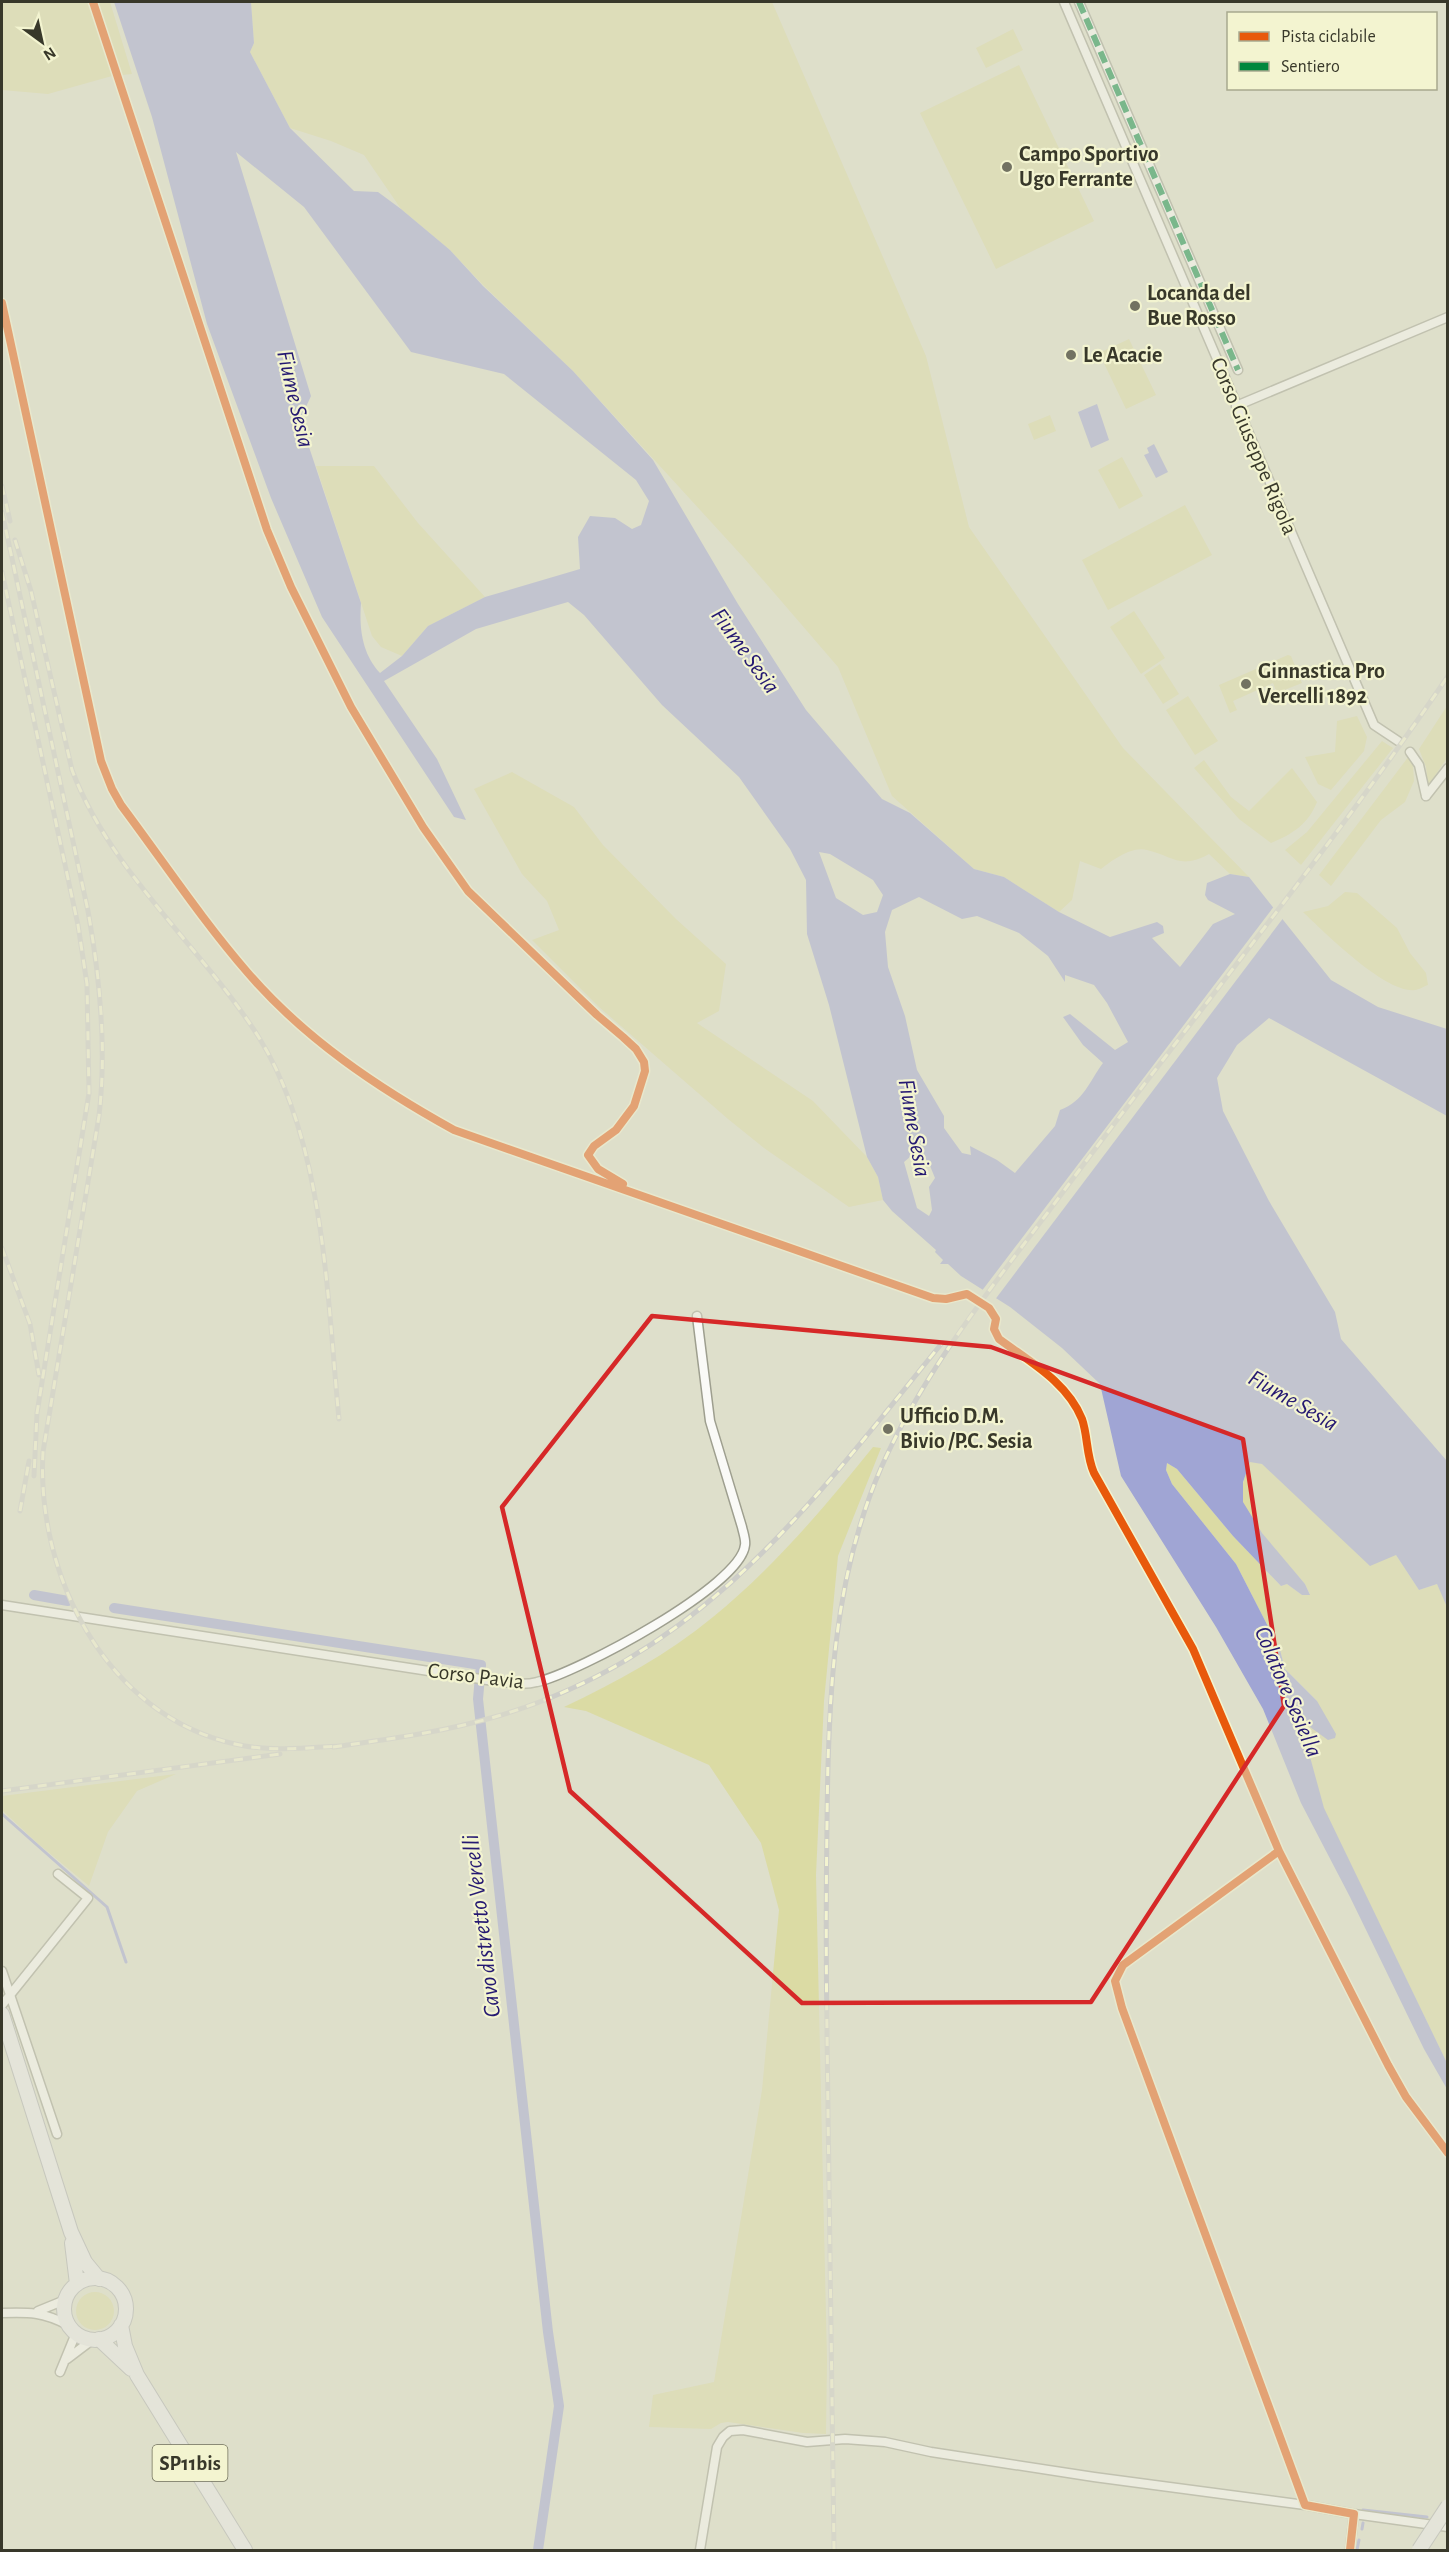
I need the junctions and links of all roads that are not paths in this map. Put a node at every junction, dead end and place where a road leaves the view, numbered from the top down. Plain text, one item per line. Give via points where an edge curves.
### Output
1 (1064, 2) edge
2 (1079, 2) edge
3 (1448, 317) edge
4 (1238, 370) dead end
5 (1236, 406) junction
6 (1398, 741) dead end
7 (1410, 752) dead end
8 (1448, 768) edge
9 (697, 1316) dead end
10 (2, 1605) edge
11 (58, 1874) dead end
12 (2, 1971) edge
13 (9, 1995) junction
14 (2, 2005) edge
15 (2, 2019) edge
16 (57, 2134) dead end
17 (71, 2232) junction
18 (99, 2278) junction
19 (77, 2284) junction
20 (65, 2301) junction
21 (35, 2312) junction
22 (2, 2313) edge
23 (121, 2325) junction
24 (72, 2329) junction
25 (95, 2340) junction
26 (67, 2359) junction
27 (60, 2372) dead end
28 (137, 2375) junction
29 (1448, 2506) edge
30 (1354, 2514) junction
31 (1448, 2527) edge
32 (245, 2550) edge
33 (700, 2550) edge
34 (1350, 2550) edge
35 (1419, 2550) edge

1 - 5 street, Corso Giuseppe Rigola
2 - 4 street
3 - 5 street
5 - 6 street, Corso Giuseppe Rigola via 1374,725
7 - 8 street via 1419,765 1426,796
9 - 10 street, Corso Pavia via 710,1421 746,1545 716,1583 693,1601 559,1676 534,1683 487,1680
11 - 13 street via 88,1898
12 - 13 street
13 - 14 street
13 - 16 street
15 - 17 main road, SP11bis
17 - 18 main road, SP11bis via 85,2262
17 - 19 main road, SP11bis
18 - 19 main road
18 - 23 main road, SP11bis via 117,2287 122,2296 125,2306
19 - 20 main road
20 - 21 street
20 - 24 main road
21 - 22 street
21 - 24 street via 50,2315
23 - 25 main road via 115,2332
23 - 28 main road, SP11bis via 124,2346
24 - 25 main road, SP11bis
24 - 26 street
25 - 26 street
25 - 28 main road, SP11bis via 115,2352
26 - 27 street
28 - 32 main road, SP11bis
29 - 35 main road, bridge
30 - 31 street
30 - 33 street via 885,2442 807,2442 743,2430 730,2431 717,2446
30 - 34 street

